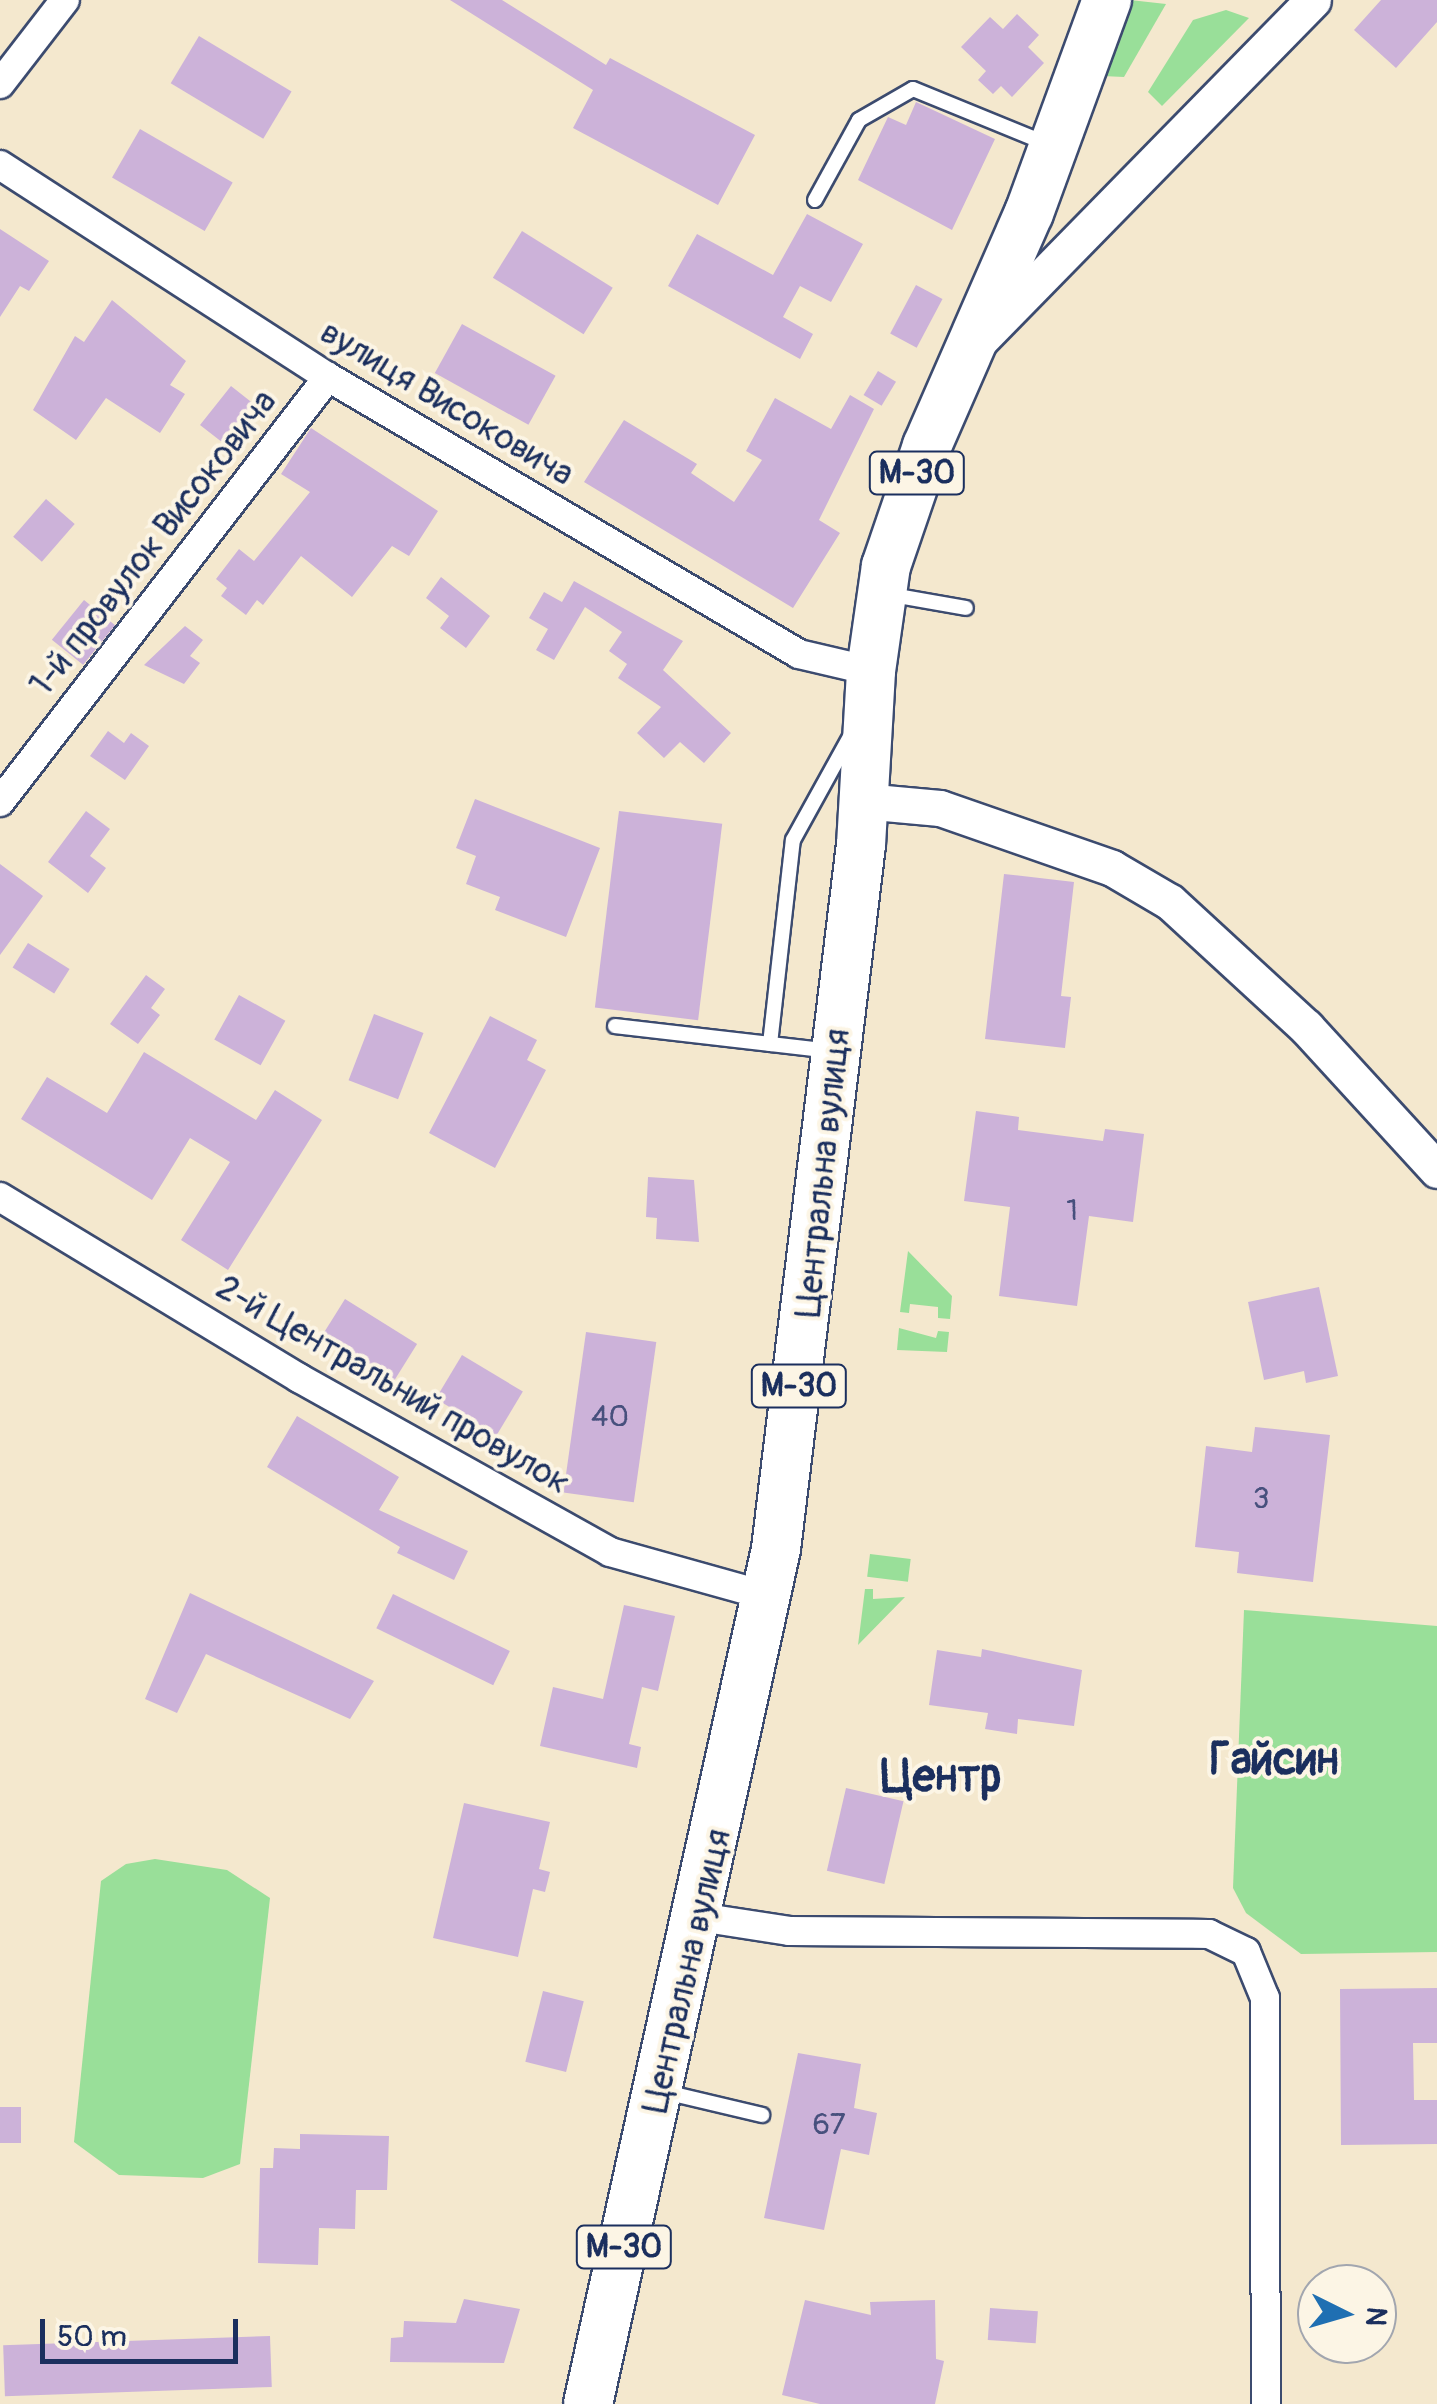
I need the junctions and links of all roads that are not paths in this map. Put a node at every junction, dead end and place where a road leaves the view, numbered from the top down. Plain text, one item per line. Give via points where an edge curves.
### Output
1 (65, 0) edge
2 (1107, 0) edge
3 (1313, 0) edge
4 (0, 84) edge
5 (1053, 146) junction
6 (0, 165) edge
7 (815, 200) dead end
8 (1028, 213) junction
9 (1088, 226) junction
10 (964, 357) junction
11 (328, 377) junction
12 (881, 593) junction
13 (966, 608) dead end
14 (869, 690) junction
15 (863, 801) junction
16 (0, 802) edge
17 (615, 1026) dead end
18 (770, 1044) junction
19 (837, 1052) junction
20 (1437, 1170) edge
21 (0, 1197) edge
22 (768, 1596) junction
23 (699, 1916) junction
24 (660, 2090) junction
25 (762, 2115) dead end
26 (588, 2404) edge
27 (1266, 2404) edge

1 - 4 street
2 - 5 highway, М-30
3 - 9 street, Центральна вулиця
5 - 7 lane via 913,89 860,120
5 - 8 highway, М-30
6 - 11 street, вулиця Високовича
8 - 9 street via 1059,232
8 - 10 highway, М-30
9 - 10 street, Центральна вулиця
10 - 12 highway, Центральна вулиця / М-30 via 914,481
11 - 14 street, вулиця Високовича
11 - 16 street, 1-й провулок Високовича
12 - 13 lane
12 - 14 highway, Центральна вулиця / М-30
14 - 15 highway, Центральна вулиця / М-30
14 - 18 lane via 793,840
15 - 19 highway, Центральна вулиця / М-30
15 - 20 street via 940,808 1112,868 1170,902 1306,1027
17 - 18 lane
18 - 19 lane
19 - 22 highway, Центральна вулиця / М-30 via 793,1439
21 - 22 street, 2-й Центральний провулок via 299,1378 610,1552
22 - 23 highway, Центральна вулиця / М-30
23 - 24 highway, Центральна вулиця / М-30
23 - 27 street via 789,1931 1209,1934 1246,1952 1266,1998
24 - 25 lane
24 - 26 highway, Центральна вулиця / М-30

